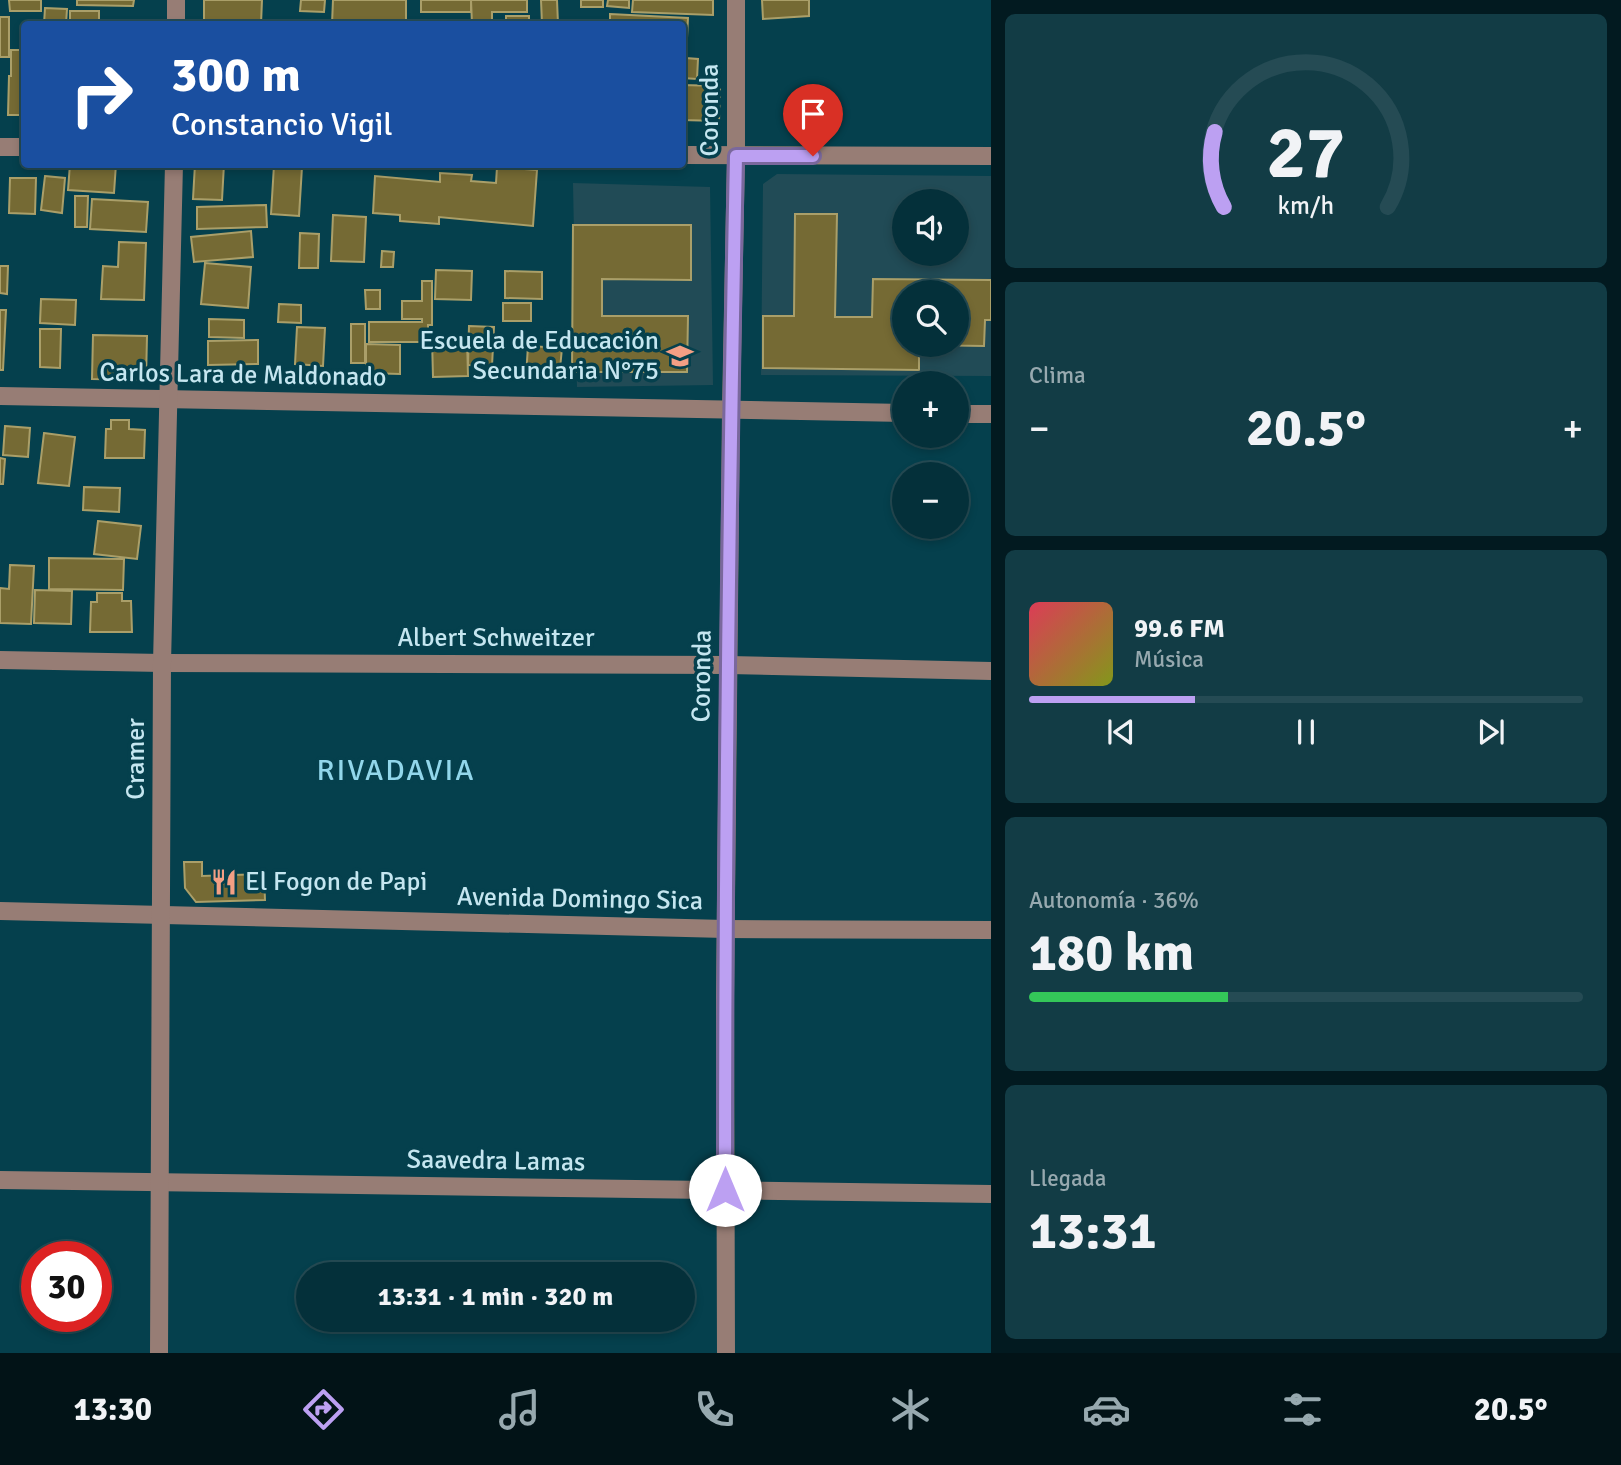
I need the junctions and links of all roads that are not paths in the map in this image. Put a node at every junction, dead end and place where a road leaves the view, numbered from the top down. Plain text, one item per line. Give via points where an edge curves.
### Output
1 (176, 0) edge
2 (736, 0) edge
3 (176, 21) edge
4 (0, 147) edge
5 (21, 147) edge
6 (686, 155) edge
7 (736, 156) junction
8 (991, 156) edge
9 (174, 168) edge
10 (0, 396) edge
11 (169, 400) junction
12 (731, 410) junction
13 (892, 413) edge
14 (969, 414) edge
15 (991, 414) edge
16 (0, 660) edge
17 (163, 663) junction
18 (729, 665) junction
19 (991, 671) edge
20 (0, 911) edge
21 (162, 914) junction
22 (725, 929) junction
23 (991, 930) edge
24 (0, 1180) edge
25 (159, 1182) junction
26 (725, 1190) junction
27 (991, 1194) edge
28 (159, 1353) edge
29 (726, 1353) edge

1 - 3 street
2 - 7 street, Coronda
4 - 5 street
6 - 7 street
7 - 8 street
7 - 12 street, Coronda
9 - 11 street, Cramer
10 - 11 street, Carlos Lara de Maldonado
11 - 12 street, Carlos Lara de Maldonado
11 - 17 street, Cramer
12 - 13 street, Carlos Lara de Maldonado
12 - 18 street, Coronda
14 - 15 street
16 - 17 street, Albert Schweitzer
17 - 18 street, Albert Schweitzer
17 - 21 street, Cramer
18 - 19 street, Albert Schweitzer
18 - 22 street, Coronda
20 - 21 street, Avenida Domingo Sica
21 - 22 street, Avenida Domingo Sica
21 - 25 street, Cramer
22 - 23 street, Avenida Domingo Sica
22 - 26 street, Coronda
24 - 25 street, Saavedra Lamas
25 - 26 street, Saavedra Lamas
25 - 28 street, Cramer
26 - 27 street, Saavedra Lamas
26 - 29 street, Coronda

